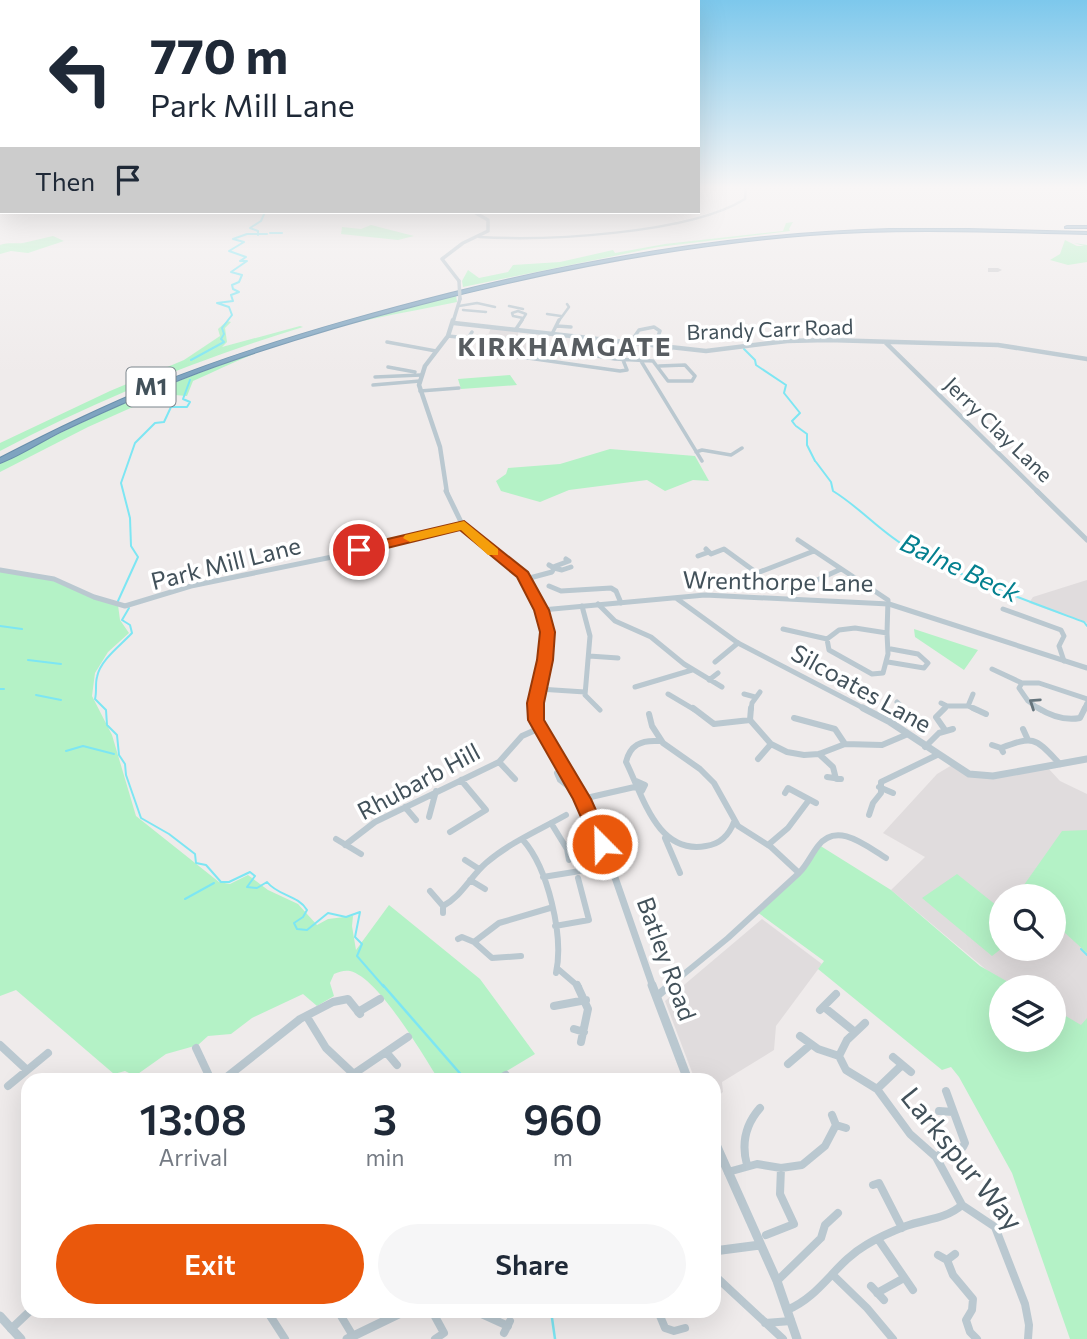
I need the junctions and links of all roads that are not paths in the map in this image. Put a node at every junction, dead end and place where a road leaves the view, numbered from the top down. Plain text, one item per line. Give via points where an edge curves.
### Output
1 (454, 249) edge
2 (673, 249) edge
3 (567, 304) dead end
4 (509, 306) dead end
5 (495, 307) dead end
6 (459, 309) junction
7 (486, 312) dead end
8 (523, 312) junction
9 (547, 314) dead end
10 (561, 315) junction
11 (523, 318) junction
12 (454, 323) junction
13 (557, 326) junction
14 (572, 326) dead end
15 (516, 329) junction
16 (307, 330) junction
17 (472, 331) dead end
18 (552, 334) junction
19 (448, 337) junction
20 (582, 337) junction
21 (467, 338) junction
22 (387, 342) dead end
23 (630, 343) junction
24 (886, 343) junction
25 (654, 346) junction
26 (460, 350) dead end
27 (436, 351) junction
28 (572, 351) junction
29 (483, 356) dead end
30 (1087, 359) edge
31 (542, 360) junction
32 (623, 360) junction
33 (639, 361) junction
34 (659, 366) junction
35 (390, 368) dead end
36 (421, 376) junction
37 (375, 377) dead end
38 (692, 381) junction
39 (373, 385) dead end
40 (701, 385) dead end
41 (458, 388) dead end
42 (420, 391) junction
43 (742, 448) dead end
44 (696, 452) junction
45 (0, 455) edge
46 (0, 461) edge
47 (702, 461) dead end
48 (464, 526) junction
49 (798, 540) dead end
50 (1087, 540) edge
51 (814, 551) junction
52 (698, 556) dead end
53 (566, 559) dead end
54 (553, 567) junction
55 (570, 567) dead end
56 (841, 569) junction
57 (0, 570) edge
58 (562, 570) joint
59 (526, 579) junction
60 (815, 581) dead end
61 (549, 586) dead end
62 (560, 590) junction
63 (559, 597) dead end
64 (676, 598) junction
65 (621, 603) junction
66 (598, 604) junction
67 (889, 604) junction
68 (125, 606) joint
69 (582, 606) junction
70 (1003, 609) dead end
71 (542, 610) junction
72 (783, 629) dead end
73 (889, 633) junction
74 (827, 639) junction
75 (738, 643) junction
76 (891, 649) junction
77 (589, 656) junction
78 (619, 658) dead end
79 (1063, 661) junction
80 (715, 662) dead end
81 (888, 662) junction
82 (1087, 668) edge
83 (992, 669) dead end
84 (692, 670) junction
85 (718, 673) dead end
86 (709, 680) junction
87 (1022, 683) junction
88 (641, 684) junction
89 (635, 687) dead end
90 (722, 687) dead end
91 (539, 689) junction
92 (651, 690) dead end
93 (585, 692) junction
94 (744, 694) dead end
95 (973, 694) dead end
96 (669, 695) dead end
97 (1087, 701) edge
98 (897, 702) dead end
99 (968, 706) junction
100 (601, 711) dead end
101 (649, 714) dead end
102 (986, 714) dead end
103 (795, 717) dead end
104 (750, 720) junction
105 (890, 722) junction
106 (540, 728) junction
107 (953, 729) dead end
108 (1023, 729) dead end
109 (945, 730) junction
110 (908, 734) junction
111 (522, 736) junction
112 (650, 736) junction
113 (1028, 740) junction
114 (528, 741) dead end
115 (771, 744) junction
116 (845, 744) junction
117 (992, 745) dead end
118 (925, 747) junction
119 (819, 754) junction
120 (937, 755) junction
121 (757, 756) dead end
122 (1087, 759) edge
123 (499, 762) junction
124 (1060, 765) junction
125 (557, 773) dead end
126 (827, 778) dead end
127 (515, 779) dead end
128 (461, 780) junction
129 (878, 785) junction
130 (575, 786) junction
131 (639, 786) junction
132 (436, 792) junction
133 (785, 793) dead end
134 (893, 793) dead end
135 (582, 799) junction
136 (405, 807) junction
137 (566, 815) dead end
138 (869, 815) dead end
139 (429, 817) dead end
140 (416, 820) dead end
141 (734, 821) junction
142 (551, 823) junction
143 (743, 831) junction
144 (450, 832) dead end
145 (729, 835) junction
146 (336, 839) dead end
147 (523, 840) junction
148 (345, 845) junction
149 (672, 845) junction
150 (768, 845) junction
151 (579, 846) dead end
152 (568, 849) junction
153 (361, 854) dead end
154 (887, 858) dead end
155 (464, 860) dead end
156 (569, 860) dead end
157 (611, 866) junction
158 (479, 869) junction
159 (680, 873) dead end
160 (799, 873) junction
161 (543, 877) junction
162 (578, 878) dead end
163 (470, 880) junction
164 (485, 889) dead end
165 (430, 891) dead end
166 (550, 908) junction
167 (555, 926) junction
168 (458, 939) dead end
169 (474, 942) junction
170 (521, 956) dead end
171 (836, 994) dead end
172 (657, 996) junction
173 (380, 999) dead end
174 (586, 1000) junction
175 (554, 1006) dead end
176 (822, 1008) joint
177 (359, 1013) joint
178 (307, 1017) junction
179 (864, 1023) dead end
180 (574, 1029) dead end
181 (584, 1032) junction
182 (855, 1032) junction
183 (800, 1036) dead end
184 (408, 1037) dead end
185 (581, 1042) dead end
186 (0, 1045) edge
187 (809, 1046) junction
188 (196, 1048) dead end
189 (386, 1052) junction
190 (48, 1053) dead end
191 (839, 1056) junction
192 (892, 1057) dead end
193 (788, 1064) dead end
194 (397, 1065) dead end
195 (902, 1065) junction
196 (27, 1070) junction
197 (911, 1072) dead end
198 (23, 1073) edge
199 (208, 1073) edge
200 (234, 1073) edge
201 (354, 1073) edge
202 (361, 1073) edge
203 (685, 1073) edge
204 (21, 1075) edge
205 (8, 1086) dead end
206 (877, 1089) junction
207 (946, 1091) dead end
208 (760, 1108) dead end
209 (939, 1111) dead end
210 (953, 1112) junction
211 (832, 1115) dead end
212 (836, 1125) junction
213 (846, 1128) dead end
214 (721, 1156) edge
215 (936, 1157) junction
216 (747, 1165) junction
217 (780, 1168) junction
218 (728, 1172) junction
219 (873, 1185) dead end
220 (962, 1205) junction
221 (838, 1213) dead end
222 (902, 1228) junction
223 (766, 1235) dead end
224 (878, 1240) junction
225 (760, 1245) junction
226 (721, 1250) edge
227 (938, 1255) dead end
228 (834, 1276) junction
229 (904, 1278) junction
230 (777, 1281) junction
231 (721, 1282) edge
232 (913, 1290) dead end
233 (877, 1293) dead end
234 (789, 1315) junction
235 (0, 1316) edge
236 (23, 1318) edge
237 (272, 1318) edge
238 (341, 1318) edge
239 (390, 1318) edge
240 (438, 1318) edge
241 (489, 1318) edge
242 (661, 1318) edge
243 (765, 1323) junction
244 (507, 1327) dead end
245 (685, 1328) dead end
246 (11, 1329) junction
247 (350, 1337) edge
248 (890, 1338) edge
249 (20, 1339) edge
250 (285, 1339) edge
251 (435, 1339) edge
252 (783, 1339) edge
253 (797, 1339) edge
254 (977, 1339) edge
255 (1028, 1339) edge

1 - 6 street, bridge via 442,259 459,281
2 - 16 highway, M1 via 479,288
3 - 10 street
4 - 8 street
5 - 6 street via 477,303
6 - 7 street
6 - 12 street
8 - 11 street
8 - 11 street via 511,314
9 - 10 street
10 - 13 street
11 - 15 street
12 - 15 street, Brandy Carr Road
12 - 19 street
13 - 14 street
13 - 18 street
15 - 18 street, Brandy Carr Road
16 - 45 highway, M1 via 246,347 141,387
16 - 46 highway, M1 via 144,390
17 - 21 street
18 - 20 street, Brandy Carr Road
19 - 21 street
19 - 27 street
20 - 23 street, Brandy Carr Road
20 - 28 street
21 - 26 street
22 - 27 street
23 - 25 street, Brandy Carr Road
23 - 25 street via 638,330 654,327 660,331
23 - 33 street
24 - 25 street, Brandy Carr Road via 787,341 716,352
24 - 30 street, Brandy Carr Road via 998,345
24 - 50 street, Jerry Clay Lane
27 - 36 street
28 - 31 street via 551,349
28 - 32 street
29 - 31 street
31 - 32 street via 620,371 627,370
32 - 33 street
33 - 34 street
33 - 44 street
34 - 38 street via 668,381
34 - 38 street via 685,365 695,376
35 - 36 street
36 - 37 street
36 - 39 street
36 - 42 street, Batley Road
38 - 40 street
41 - 42 street
42 - 48 street, Batley Road via 440,447 446,490
43 - 44 street via 731,455
44 - 47 street
48 - 59 street, Batley Road
48 - 68 street, Park Mill Lane via 177,590
49 - 51 street
51 - 52 street via 757,573 724,549
51 - 56 street
53 - 54 street via 569,561
54 - 58 street
54 - 59 street via 552,572
55 - 58 street
56 - 60 street
56 - 67 street
57 - 68 street, Park Mill Lane via 54,579
59 - 71 street, Batley Road
61 - 62 street
62 - 63 street
62 - 65 street via 609,588 616,591
64 - 65 street, Wrenthorpe Lane
64 - 67 street, Wrenthorpe Lane
64 - 75 street, Silcoates Lane
65 - 66 street, Wrenthorpe Lane
66 - 69 street, Wrenthorpe Lane
66 - 84 street via 615,621 651,637
67 - 73 street
67 - 79 street, Wrenthorpe Lane
69 - 71 street, Wrenthorpe Lane
69 - 77 street via 590,636
70 - 79 street via 1061,631
71 - 91 street, Batley Road via 547,642
72 - 74 street
73 - 74 street via 841,629
73 - 76 street
74 - 81 street via 832,653 872,674 883,673
75 - 80 street
75 - 105 street, Silcoates Lane
76 - 81 street
76 - 81 street via 918,654 928,663 915,668
77 - 78 street
77 - 93 street
79 - 82 street
83 - 87 street
84 - 86 street
84 - 88 street
85 - 86 street
86 - 90 street
87 - 97 street via 1039,683
97 -> 87 street via 1080,718 1062,720 1021,694
88 - 89 street
88 - 92 street
91 - 93 street
91 - 106 street, Batley Road via 535,712
93 - 100 street
94 - 104 street via 758,695
95 - 99 street
96 - 104 street via 715,724
98 - 105 street via 905,710
99 - 102 street
99 - 109 street via 944,704 936,718
101 - 112 street
103 - 116 street via 832,728
104 - 115 street
105 - 110 street, Silcoates Lane
106 - 111 street, Rhubarb Hill
106 - 130 street, Batley Road
107 - 109 street
108 - 113 street
109 - 118 street
110 - 116 street via 882,745
110 - 118 street, Silcoates Lane
111 - 114 street
111 - 123 street, Rhubarb Hill
112 - 131 street via 628,752 626,762
112 - 141 street via 697,765 713,781
113 - 117 street via 1002,750
113 - 124 street via 1044,747
115 - 119 street via 796,754
115 - 121 street
116 - 119 street
118 - 120 street, Silcoates Lane
119 - 126 street via 839,779
120 - 124 street, Silcoates Lane via 976,776
120 - 129 street
122 - 124 street, Silcoates Lane
123 - 127 street
123 - 128 street, Rhubarb Hill
125 - 130 street via 569,787
128 - 132 street, Rhubarb Hill
128 - 144 street via 486,810
129 - 134 street
129 - 138 street via 881,793
130 - 135 street, Batley Road
131 - 135 street
131 - 149 street
132 - 136 street, Rhubarb Hill
132 - 139 street
133 - 150 street via 788,788 812,802
135 - 157 street, Batley Road
136 - 140 street
136 - 148 street, Rhubarb Hill
137 - 142 street
141 - 143 street
141 - 145 street
142 - 147 street
142 - 152 street
143 - 145 street
143 - 150 street
145 - 149 street via 708,846
146 - 148 street, Rhubarb Hill
147 - 158 street
147 - 161 street via 537,858
148 - 153 street, Rhubarb Hill
149 - 159 street
150 - 160 street
151 - 152 street
152 - 156 street
154 - 160 street via 857,839 835,836 823,841
155 - 158 street
157 - 161 street
157 - 172 street, Batley Road
158 - 163 street
160 - 172 street
161 - 166 street
162 - 167 street via 589,920
163 - 164 street
163 - 165 street via 443,910
166 - 167 street
166 - 169 street via 499,923
167 - 174 street via 561,955 557,971 580,987
168 - 169 street
169 - 170 street via 492,958
171 - 176 street
172 - 203 street, Batley Road
173 - 177 street
174 - 175 street
174 - 181 street via 589,1022
176 - 182 street
177 - 178 street via 348,999 334,999
178 - 200 street
178 - 201 street via 326,1048
179 - 182 street
180 - 181 street
181 - 185 street
182 - 191 street
183 - 187 street, Larkspur Way
184 - 189 street
186 - 196 street
187 - 191 street, Larkspur Way
187 - 193 street
188 - 199 street
189 - 194 street
189 - 202 street
190 - 196 street
191 - 206 street, Larkspur Way via 846,1070
192 - 195 street
195 - 197 street
195 - 206 street
196 - 198 street
204 - 205 street
206 - 215 street, Larkspur Way via 910,1134
207 - 210 street
208 - 216 street via 744,1138
209 - 210 street
210 - 215 street via 965,1143
211 - 212 street
212 - 213 street
212 - 217 street via 825,1146 802,1166
214 - 218 street
215 - 220 street, Larkspur Way
216 - 217 street
216 - 218 street
217 - 223 street via 780,1194 794,1212 794,1224
218 - 225 street
219 - 222 street via 880,1183
220 - 222 street via 955,1212
220 - 255 street, Larkspur Way via 991,1223 1004,1245 1025,1304
221 - 230 street via 825,1225 821,1238
222 - 224 street
224 - 228 street via 854,1253
224 - 229 street
225 - 226 street
225 - 230 street
227 - 254 street via 951,1257 953,1275 973,1299 967,1326
228 - 234 street
228 - 248 street
229 - 232 street
229 - 233 street
230 - 234 street
231 - 243 street
234 - 243 street
234 - 253 street
235 - 246 street
236 - 246 street
237 - 250 street
238 - 247 street
239 - 247 street
240 - 251 street via 444,1333
241 - 244 street
242 - 245 street via 665,1328
243 - 252 street
246 - 249 street

